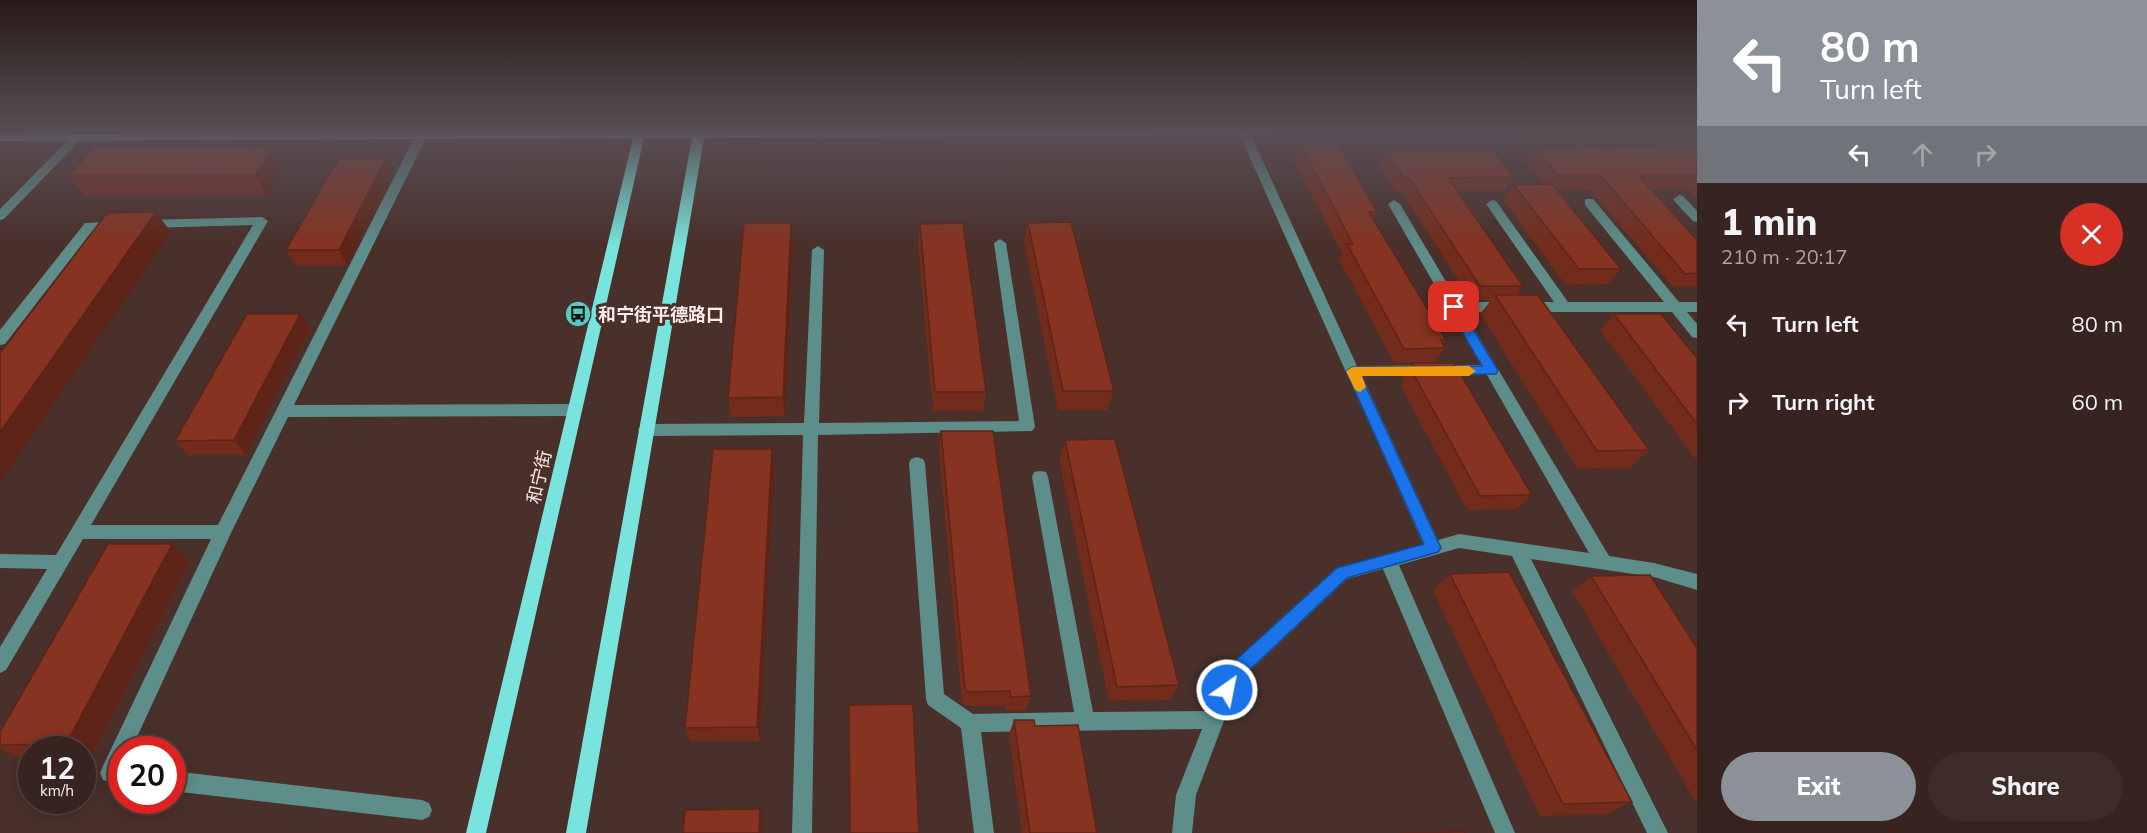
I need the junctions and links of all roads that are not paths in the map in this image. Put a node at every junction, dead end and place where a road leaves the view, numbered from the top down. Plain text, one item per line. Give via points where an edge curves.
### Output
1 (44, 170) edge
2 (404, 170) edge
3 (631, 170) edge
4 (692, 170) edge
5 (1261, 170) edge
6 (1679, 198) dead end
7 (1589, 202) dead end
8 (1394, 204) dead end
9 (1492, 204) dead end
10 (3, 210) edge
11 (1697, 218) edge
12 (1000, 243) dead end
13 (818, 250) dead end
14 (1454, 307) junction
15 (1564, 307) junction
16 (1676, 307) junction
17 (1697, 307) edge
18 (1697, 333) edge
19 (0, 340) edge
20 (1492, 370) junction
21 (1353, 371) junction
22 (575, 410) junction
23 (284, 411) junction
24 (811, 429) junction
25 (646, 430) junction
26 (917, 463) dead end
27 (1040, 477) dead end
28 (78, 532) junction
29 (223, 532) junction
30 (1433, 548) junction
31 (1517, 549) junction
32 (1388, 560) junction
33 (0, 561) edge
34 (60, 562) junction
35 (1604, 562) junction
36 (1697, 582) edge
37 (0, 664) edge
38 (1215, 720) junction
39 (1085, 722) junction
40 (970, 723) junction
41 (127, 736) edge
42 (186, 783) edge
43 (422, 810) dead end
44 (476, 833) edge
45 (576, 833) edge
46 (802, 833) edge
47 (984, 833) edge
48 (1182, 833) edge
49 (1505, 833) edge
50 (1658, 833) edge

1 - 10 lane
2 - 23 lane
3 - 22 main road, 和宁街
4 - 25 main road
5 - 21 lane
6 - 11 lane
7 - 16 lane
8 - 14 lane
9 - 15 lane
12 - 24 lane via 1028,427
13 - 24 lane
14 - 15 lane
14 - 20 lane
15 - 16 lane
16 - 17 lane
16 - 18 lane
19 - 28 lane via 89,226 262,221
20 - 21 lane
20 - 35 lane
21 - 30 lane
22 - 23 lane
22 - 44 main road, 和宁街
23 - 29 lane
24 - 25 lane
24 - 46 lane
25 - 45 main road
26 - 40 lane via 935,699
27 - 39 lane
28 - 29 lane
28 - 34 lane
29 - 41 lane
30 - 31 lane via 1459,541
30 - 32 lane
31 - 35 lane
31 - 50 lane
32 - 38 lane via 1342,573 1232,675
32 - 49 lane
33 - 34 lane
34 - 37 lane
35 - 36 lane
38 - 39 lane
38 - 48 lane via 1186,795
39 - 40 lane
40 - 47 lane
42 - 43 lane

